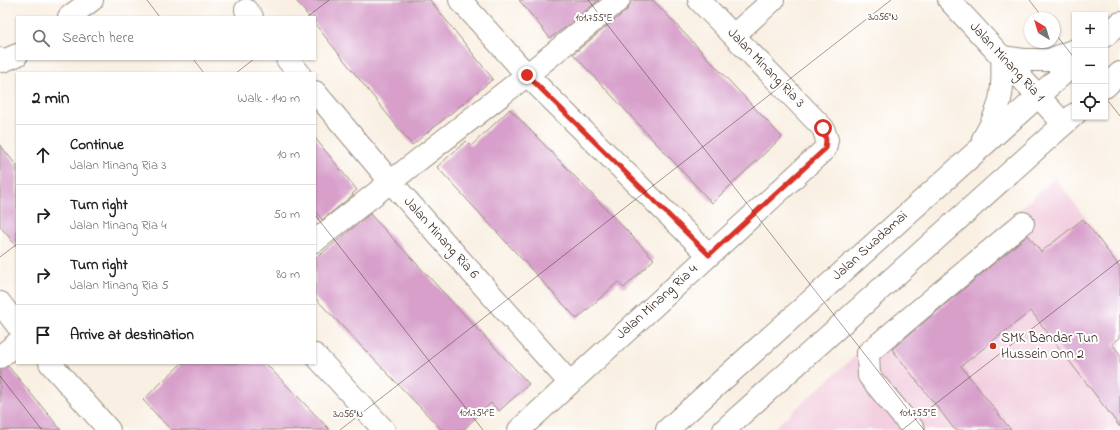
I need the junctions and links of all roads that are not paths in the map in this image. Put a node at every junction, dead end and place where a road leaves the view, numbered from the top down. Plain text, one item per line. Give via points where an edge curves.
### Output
1 (92, 0) edge
2 (460, 0) edge
3 (619, 0) edge
4 (699, 0) edge
5 (773, 0) edge
6 (949, 0) edge
7 (70, 16) edge
8 (734, 35) junction
9 (1072, 51) edge
10 (16, 55) edge
11 (1002, 57) junction
12 (0, 59) edge
13 (288, 60) edge
14 (1072, 66) edge
15 (298, 72) edge
16 (1120, 73) edge
17 (527, 75) junction
18 (1108, 84) edge
19 (316, 93) edge
20 (1038, 96) junction
21 (1070, 119) edge
22 (826, 140) joint
23 (974, 153) junction
24 (390, 181) junction
25 (1023, 222) dead end
26 (316, 240) edge
27 (709, 255) junction
28 (0, 303) edge
29 (16, 324) edge
30 (16, 344) edge
31 (316, 356) edge
32 (0, 357) edge
33 (51, 364) edge
34 (569, 382) junction
35 (109, 430) edge
36 (384, 430) edge
37 (519, 430) edge
38 (667, 430) edge
39 (724, 430) edge
40 (914, 430) edge

1 - 7 street
2 - 17 street
3 - 17 street
4 - 8 street, Jalan Minang Ria 3
5 - 8 street
6 - 11 street, Jalan Minang Ria 1
8 - 22 street, Jalan Minang Ria 3 via 823,128
9 - 11 street via 1049,60
10 - 12 street via 3,61
11 - 20 street, Jalan Minang Ria 1
11 - 23 street via 1001,100 991,125
13 - 15 street
14 - 20 street, Jalan Suadamai
16 - 18 street
17 - 24 street
17 - 27 street
19 - 24 street, Jalan Minang Ria 6
20 - 21 street, Jalan Minang Ria 1
20 - 23 street, Jalan Suadamai
21 - 39 street
22 - 27 street, Jalan Minang Ria 4 via 825,149
23 - 38 street, Jalan Suadamai
24 - 26 street
24 - 34 street, Jalan Minang Ria 6
25 - 40 street via 868,353 869,376
27 - 34 street, Jalan Minang Ria 4
28 - 29 street
30 - 32 street
31 - 36 street
33 - 35 street
34 - 37 street, Jalan Minang Ria 4

